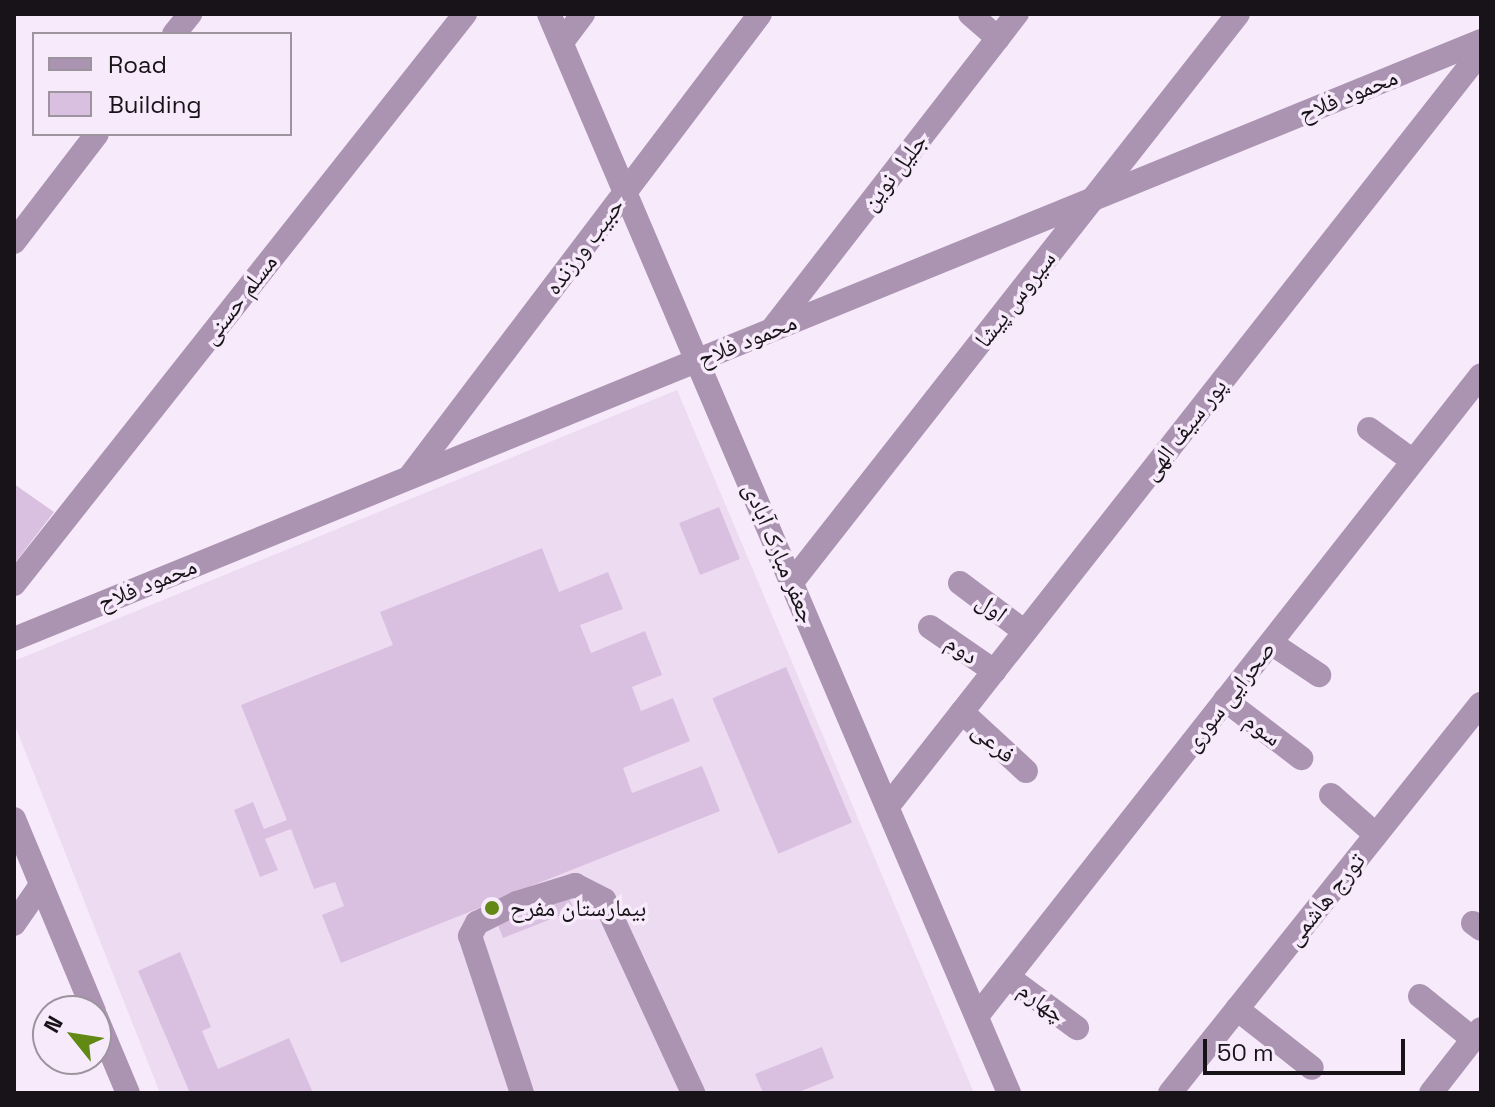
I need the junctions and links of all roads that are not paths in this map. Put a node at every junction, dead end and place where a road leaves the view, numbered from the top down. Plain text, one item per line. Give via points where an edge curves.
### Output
1 (190, 14) edge
2 (465, 14) edge
3 (549, 14) edge
4 (583, 14) edge
5 (760, 14) edge
6 (970, 14) edge
7 (1017, 14) edge
8 (1238, 14) edge
9 (176, 32) edge
10 (998, 38) junction
11 (1481, 41) edge
12 (562, 42) junction
13 (1481, 52) edge
14 (95, 136) edge
15 (627, 189) junction
16 (1094, 199) junction
17 (14, 242) edge
18 (772, 330) junction
19 (698, 360) junction
20 (1481, 375) edge
21 (1369, 429) dead end
22 (1413, 461) junction
23 (409, 477) junction
24 (792, 582) junction
25 (960, 583) dead end
26 (14, 584) edge
27 (930, 627) dead end
28 (1025, 632) junction
29 (14, 639) edge
30 (1271, 643) junction
31 (994, 671) junction
32 (1319, 675) dead end
33 (1225, 700) junction
34 (1481, 704) edge
35 (962, 712) junction
36 (1301, 758) dead end
37 (1026, 771) dead end
38 (1331, 795) dead end
39 (888, 806) junction
40 (14, 819) edge
41 (1376, 835) junction
42 (41, 885) junction
43 (14, 924) edge
44 (1008, 977) junction
45 (87, 995) edge
46 (1420, 996) dead end
47 (1237, 1009) junction
48 (977, 1016) junction
49 (1077, 1028) dead end
50 (1477, 1034) edge
51 (112, 1061) edge
52 (1312, 1068) dead end
53 (122, 1089) edge
54 (522, 1093) edge
55 (693, 1093) edge
56 (1009, 1093) edge
57 (1170, 1093) edge
58 (1431, 1093) edge

1 - 9 street
2 - 26 street, مسلم حسنی
3 - 12 street, جعفر مبارک آبادی
4 - 12 street
5 - 15 street, حبیب ورزنده
6 - 10 street
7 - 10 street, جلیل نوین
8 - 16 street, سیروس پیشا
10 - 18 street, جلیل نوین
11 - 16 street, محمود فلاح
12 - 15 street, جعفر مبارک آبادی
13 - 28 street, پور سیف الهی
14 - 17 street
15 - 19 street, جعفر مبارک آبادی
15 - 23 street, حبیب ورزنده
16 - 18 street, محمود فلاح
16 - 24 street, سیروس پیشا
18 - 19 street, محمود فلاح
19 - 23 street, محمود فلاح
19 - 24 street, جعفر مبارک آبادی
20 - 22 street, صحرایی سوری
21 - 22 street
22 - 30 street, صحرایی سوری
23 - 29 street, محمود فلاح
24 - 39 street, جعفر مبارک آبادی
25 - 28 street, اول
27 - 31 street, دوم
28 - 31 street, پور سیف الهی
30 - 32 street
30 - 33 street, صحرایی سوری
31 - 35 street, پور سیف الهی
33 - 36 street, سوم
33 - 44 street, صحرایی سوری
34 - 41 street, تورج هاشمی
35 - 37 street, فرعی
35 - 39 street, پور سیف الهی
38 - 41 street
39 - 48 street, جعفر مبارک آبادی
40 - 42 street
41 - 47 street, تورج هاشمی
42 - 43 street
42 - 45 street
44 - 48 street, صحرایی سوری
44 - 49 street, چهارم
46 - 50 street
47 - 52 street
47 - 57 street, تورج هاشمی
48 - 56 street, جعفر مبارک آبادی
50 - 58 street
51 - 53 street
54 - 55 street via 470,936 477,923 517,903 575,885 604,900

